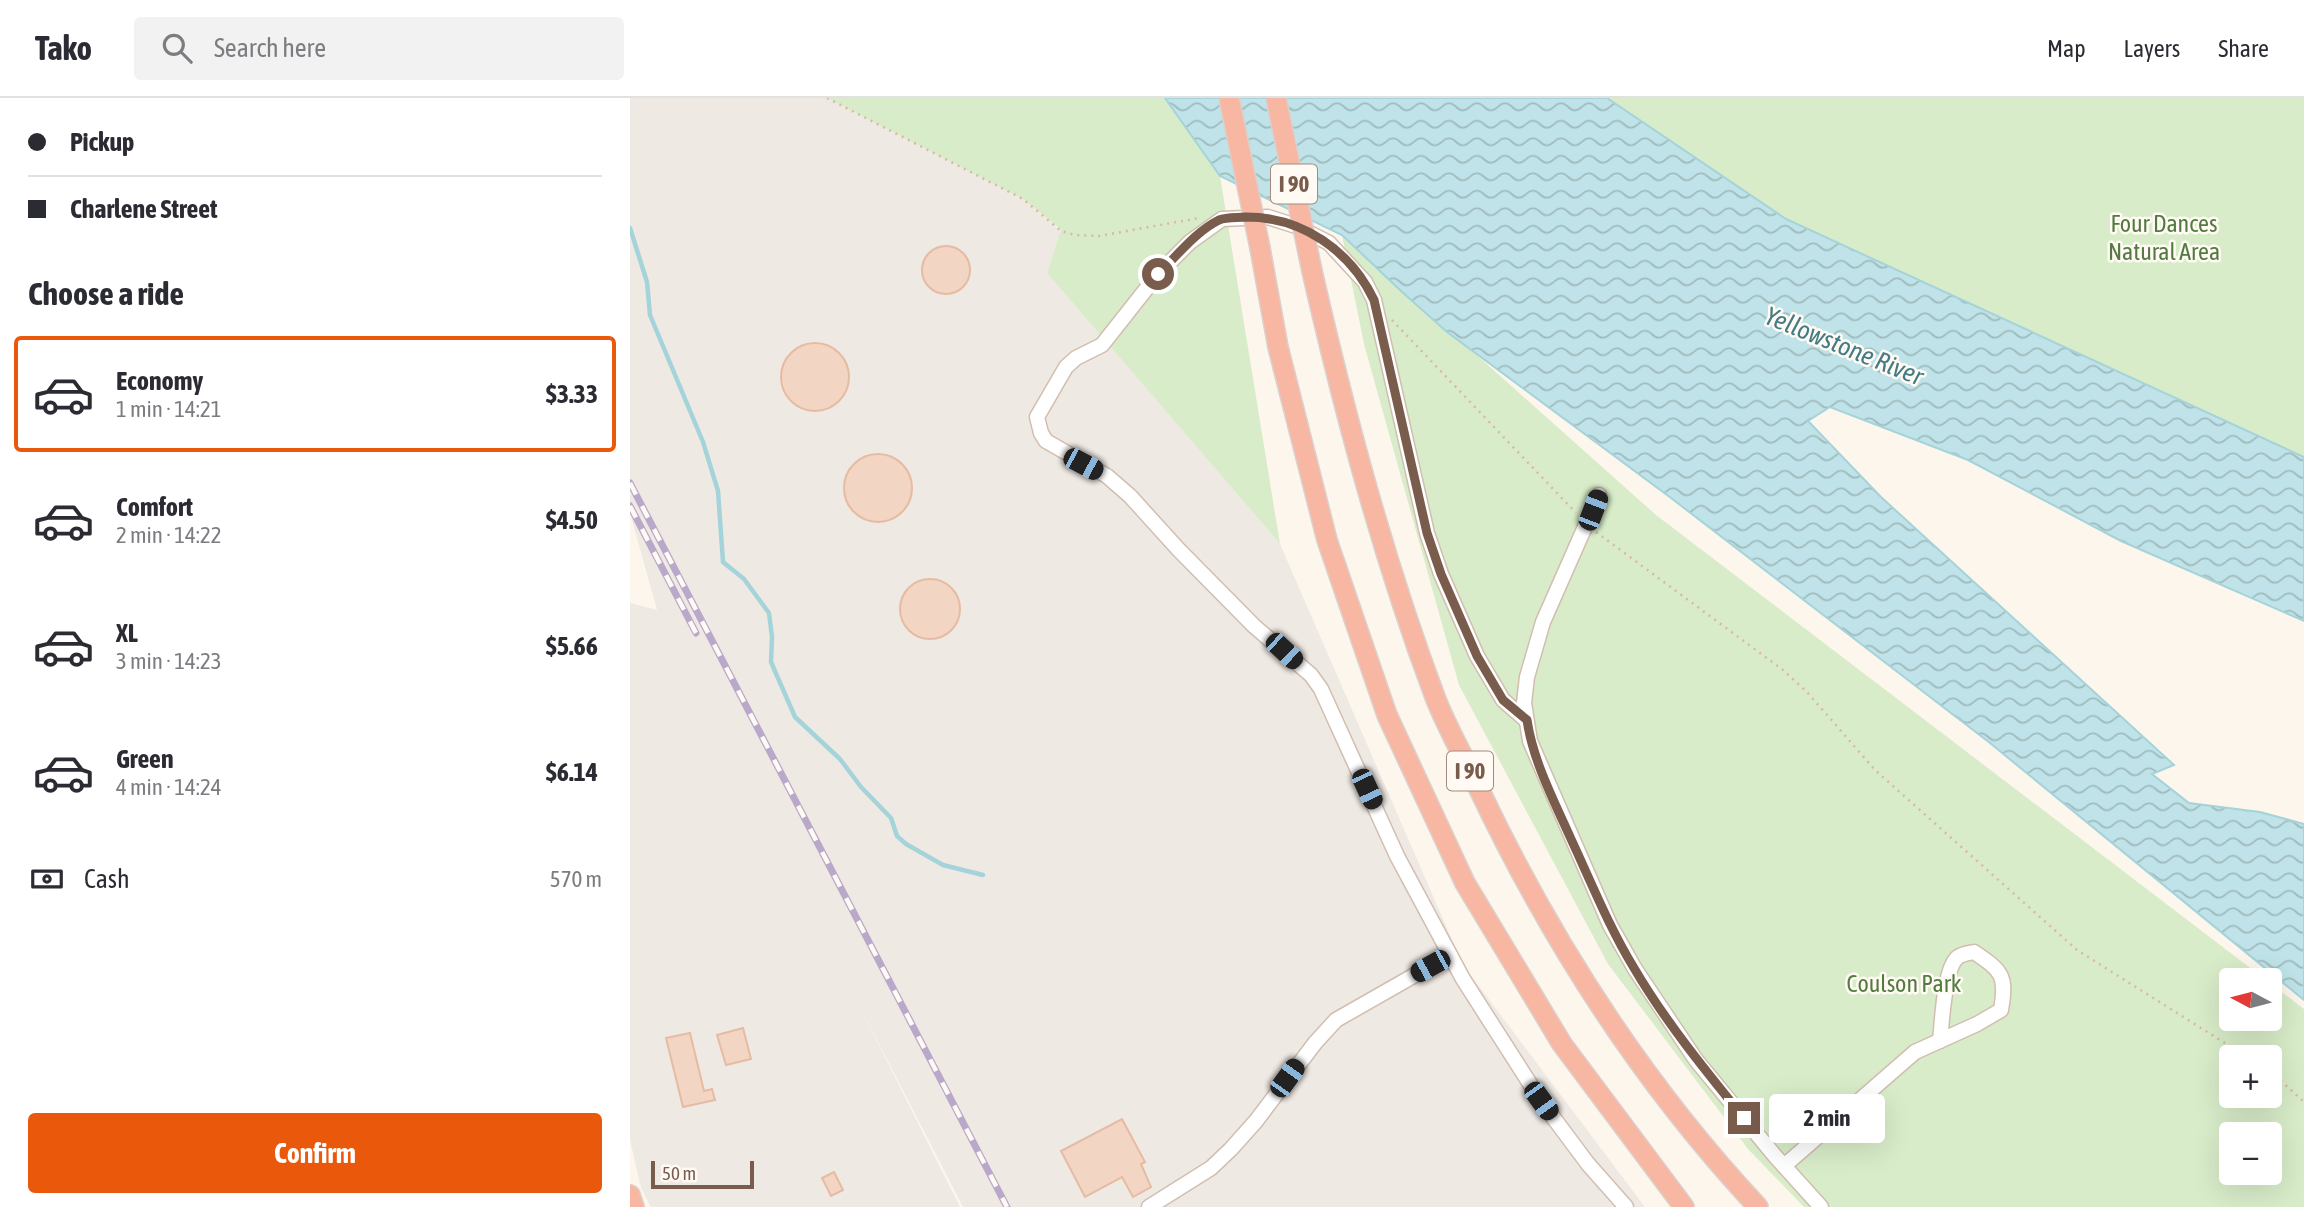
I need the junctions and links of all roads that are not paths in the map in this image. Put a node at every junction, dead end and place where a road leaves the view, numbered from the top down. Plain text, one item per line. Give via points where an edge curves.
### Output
1 (1228, 98) edge
2 (1276, 98) edge
3 (1599, 495) dead end
4 (1527, 720) junction
5 (1450, 955) junction
6 (1940, 1041) junction
7 (1784, 1166) junction
8 (630, 1195) edge
9 (634, 1207) edge
10 (1149, 1207) edge
11 (1626, 1207) edge
12 (1684, 1207) edge
13 (1758, 1207) edge
14 (1821, 1207) edge

1 - 12 highway, I 90, bridge via 1278,347 1327,540 1387,715 1465,883 1548,1021
2 - 13 highway, I 90, bridge via 1312,271 1375,519 1436,699 1512,859 1607,1019 1719,1166
3 - 4 street via 1543,622 1527,677
4 - 5 street via 1503,700 1477,656 1441,574 1427,533 1374,300 1365,282 1329,243 1296,226 1268,217 1222,219 1158,274 1102,345 1066,367 1037,417 1041,433 1046,441 1107,476 1130,496 1254,625 1311,675
4 - 7 street via 1530,741 1556,804 1635,970 1696,1060
5 - 10 street via 1336,1020 1231,1149 1211,1168
5 - 11 street via 1541,1101
6 - 6 street via 2001,1010 2005,987 1997,967 1974,952 1952,964
6 - 7 street via 1915,1052
7 - 14 street
8 - 9 highway

